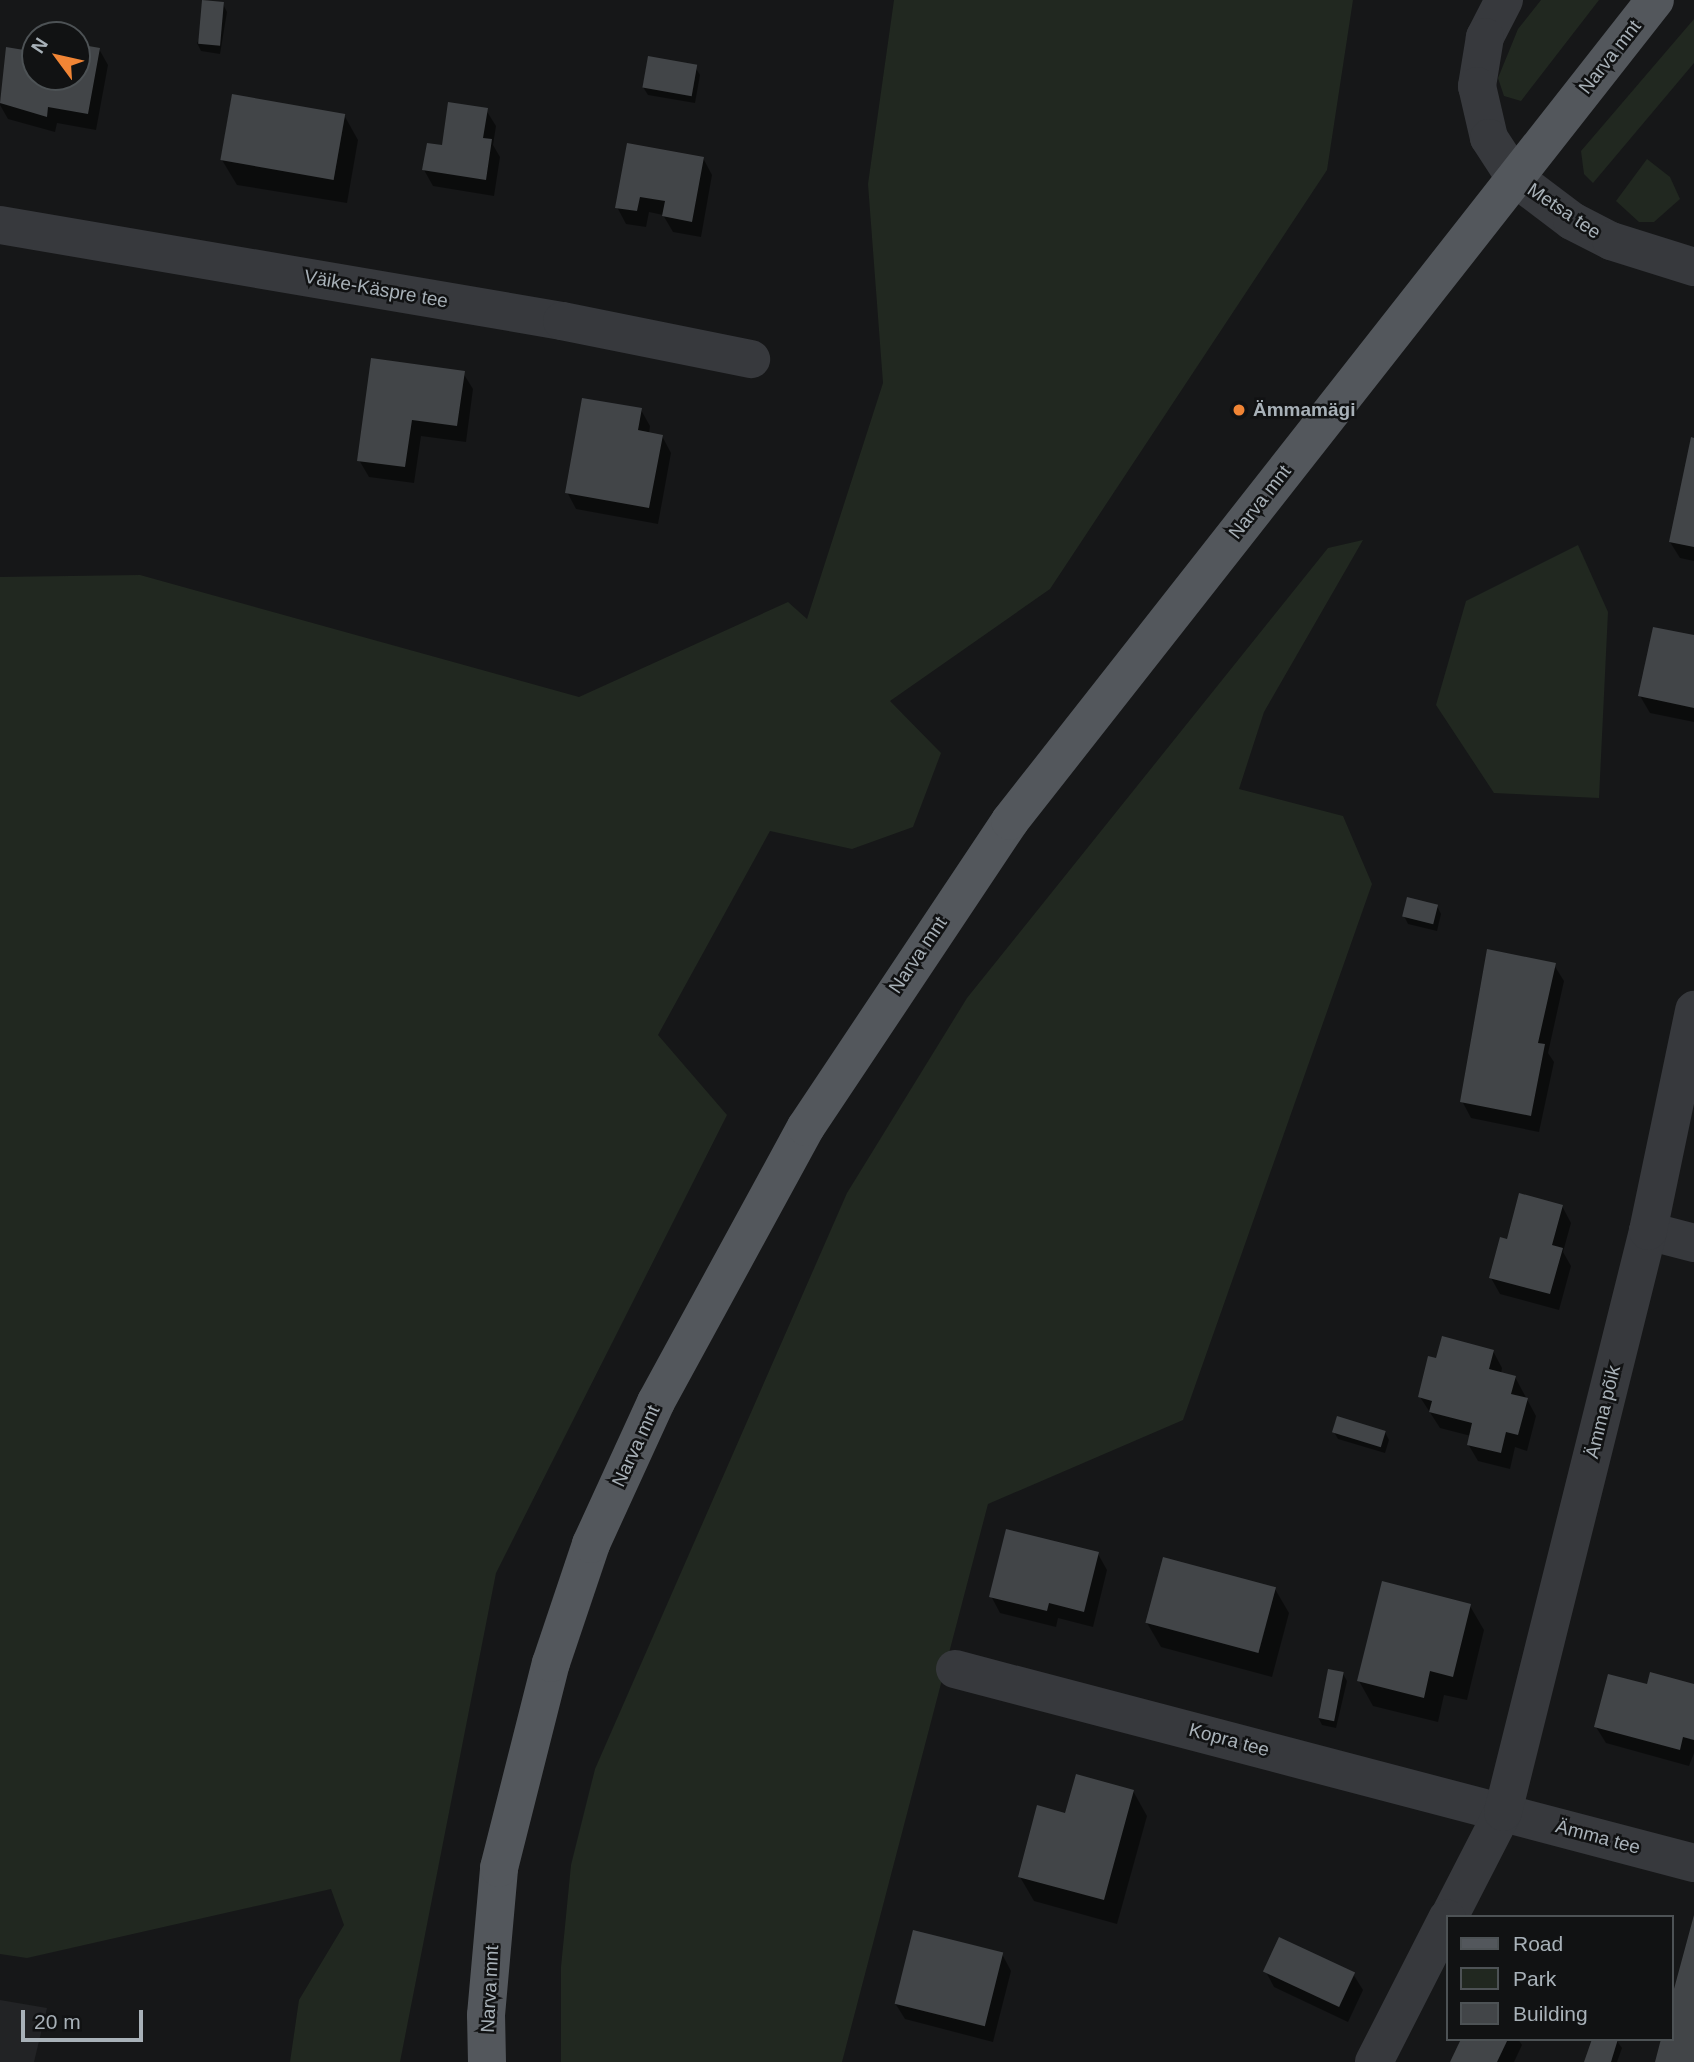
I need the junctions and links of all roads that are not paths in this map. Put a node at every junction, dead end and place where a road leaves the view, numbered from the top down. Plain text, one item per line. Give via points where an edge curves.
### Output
1 (1504, 0) edge
2 (1656, 0) edge
3 (1515, 177) junction
4 (0, 225) edge
5 (1691, 256) edge
6 (751, 359) dead end
7 (1694, 1010) edge
8 (1648, 1231) junction
9 (1694, 1243) edge
10 (955, 1669) dead end
11 (1503, 1812) junction
12 (1694, 1863) edge
13 (1450, 1915) edge
14 (1446, 1922) edge
15 (487, 2062) edge
16 (1374, 2062) edge

1 - 3 street, Metsa tee via 1485,37 1477,86 1489,138
2 - 3 main road, Narva mnt
3 - 5 street, Metsa tee via 1572,221 1611,241
3 - 15 main road, Narva mnt via 1010,821 806,1127 721,1276 591,1544 551,1663 499,1868 486,2015
4 - 6 street, Väike-Käspre tee via 562,321
7 - 8 street, Ämma põik
8 - 9 street
8 - 11 street, Ämma põik
10 - 11 street, Kopra tee
11 - 12 street, Ämma tee
11 - 13 street, Ämma põik
14 - 16 street, Ämma põik

